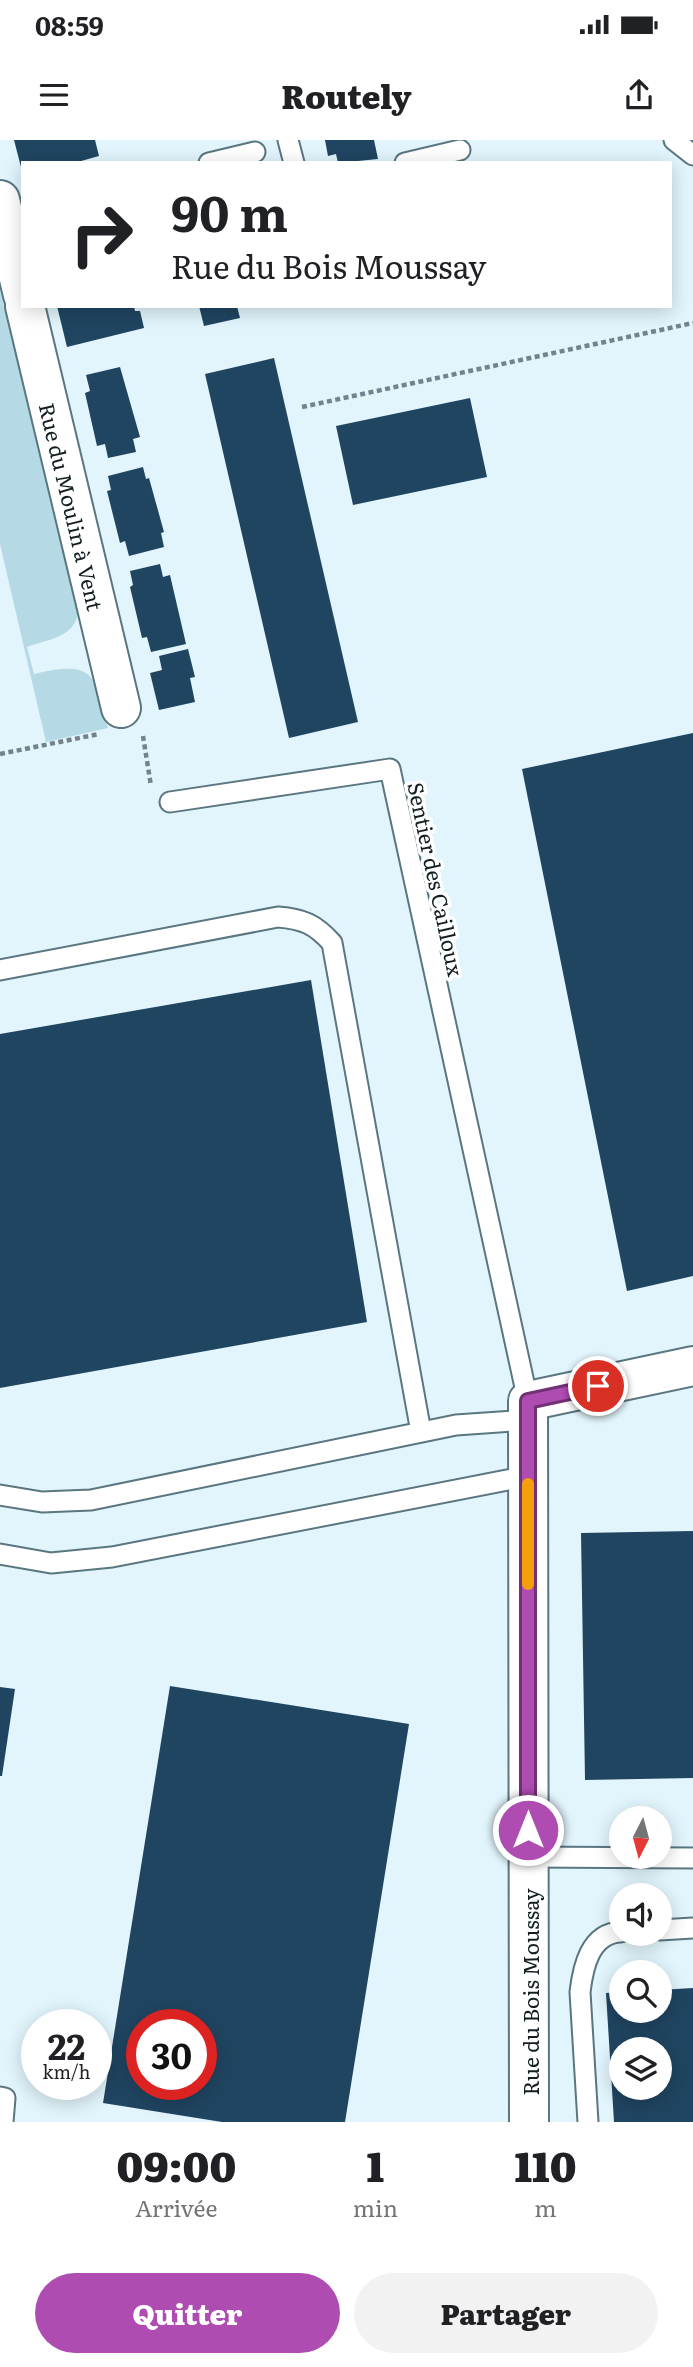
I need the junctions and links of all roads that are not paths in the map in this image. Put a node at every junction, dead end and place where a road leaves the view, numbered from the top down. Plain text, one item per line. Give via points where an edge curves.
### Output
1 (288, 140) edge
2 (674, 140) edge
3 (460, 150) dead end
4 (254, 152) edge
5 (693, 155) edge
6 (217, 161) edge
7 (293, 161) edge
8 (413, 161) edge
9 (8, 205) edge
10 (21, 283) edge
11 (25, 308) edge
12 (122, 722) road end
13 (170, 802) road end
14 (0, 970) edge
15 (693, 1366) edge
16 (528, 1410) junction
17 (421, 1432) junction
18 (528, 1476) junction
19 (0, 1495) edge
20 (0, 1554) edge
21 (528, 1857) junction
22 (693, 1858) edge
23 (693, 1928) edge
24 (672, 1929) edge
25 (609, 1935) edge
26 (0, 2097) edge
27 (3, 2122) edge
28 (529, 2122) edge
29 (588, 2122) edge

1 - 7 lane
2 - 5 lane
3 - 8 lane
4 - 6 lane
9 - 10 street
11 - 12 street, Rue du Moulin à Vent
13 - 16 lane, Sentier des Cailloux via 390,769
14 - 17 lane via 278,917 301,919 319,928 332,943
15 - 16 street
16 - 17 lane
16 - 18 street, Rue du Bois Moussay
17 - 19 lane via 91,1500 43,1502
18 - 20 lane via 112,1557 51,1563
18 - 21 street, Rue du Bois Moussay
21 - 22 lane
21 - 28 street, Rue du Bois Moussay
23 - 24 lane
25 - 29 lane via 592,1947 582,1972
26 - 27 lane via 5,2098

